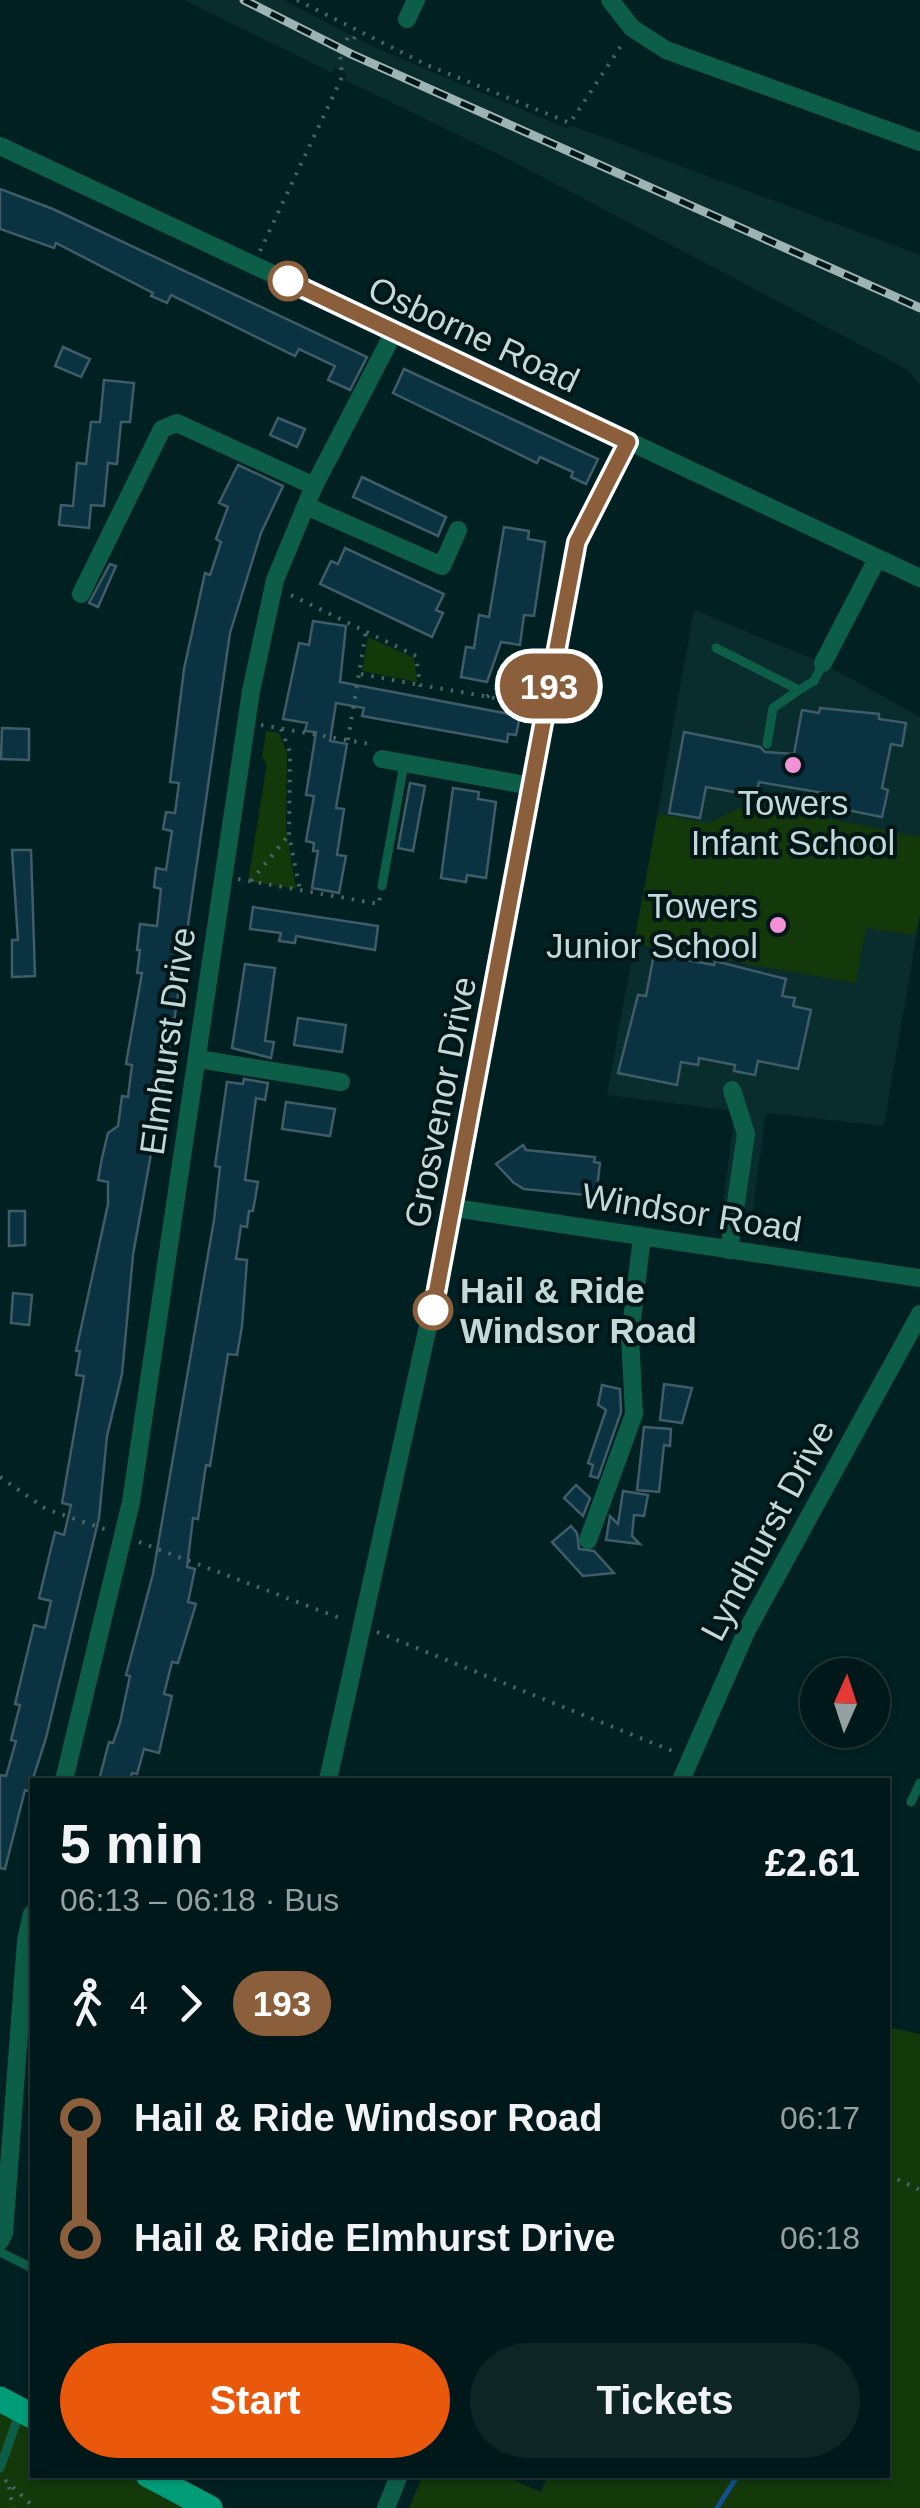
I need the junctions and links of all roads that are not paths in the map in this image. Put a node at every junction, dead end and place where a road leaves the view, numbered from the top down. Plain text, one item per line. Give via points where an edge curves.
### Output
1 (416, 0) edge
2 (610, 0) edge
3 (407, 19) dead end
4 (920, 142) edge
5 (0, 146) edge
6 (394, 332) junction
7 (628, 442) junction
8 (314, 486) junction
9 (306, 506) junction
10 (458, 530) dead end
11 (877, 559) junction
12 (920, 578) edge
13 (81, 594) dead end
14 (716, 648) dead end
15 (824, 662) joint
16 (798, 690) junction
17 (767, 744) dead end
18 (382, 760) road end
19 (404, 764) junction
20 (531, 786) junction
21 (382, 886) road end
22 (198, 1059) junction
23 (341, 1082) dead end
24 (732, 1090) dead end
25 (454, 1208) junction
26 (642, 1238) junction
27 (729, 1250) junction
28 (920, 1278) edge
29 (920, 1314) edge
30 (588, 1540) dead end
31 (64, 1778) edge
32 (328, 1778) edge
33 (682, 1778) edge
34 (920, 1783) edge
35 (911, 1802) dead end
36 (30, 1923) edge
37 (0, 2241) edge
38 (0, 2252) edge
39 (30, 2267) edge
40 (18, 2408) edge
41 (0, 2470) edge
42 (154, 2478) edge
43 (398, 2478) edge
44 (210, 2508) edge
45 (386, 2508) edge

1 - 3 street
2 - 4 street via 632,28 666,50
5 - 6 street, Osborne Road
6 - 7 street, Osborne Road
6 - 8 street, Elmhurst Drive
7 - 11 street, Osborne Road
7 - 20 street, Grosvenor Drive via 577,542
8 - 9 street, Elmhurst Drive
8 - 13 street via 177,423 162,429
9 - 10 street via 442,566
9 - 22 street, Elmhurst Drive via 273,586 246,723
11 - 12 street, Osborne Road
11 - 15 street
14 - 16 lane
15 - 16 lane via 814,681
16 - 17 lane via 774,708
18 - 19 street
19 - 20 street
19 - 21 lane
20 - 25 street, Grosvenor Drive
22 - 23 street
22 - 31 street, Elmhurst Drive via 131,1502
24 - 27 street via 746,1134
25 - 26 street, Windsor Road
25 - 32 street, Grosvenor Drive
26 - 27 street, Windsor Road
26 - 30 street via 630,1336 634,1414
27 - 28 street, Windsor Road
29 - 33 street, Lyndhurst Drive via 748,1630
34 - 35 lane
36 - 37 street
38 - 39 lane
40 - 41 lane
42 - 44 main road
43 - 45 street

